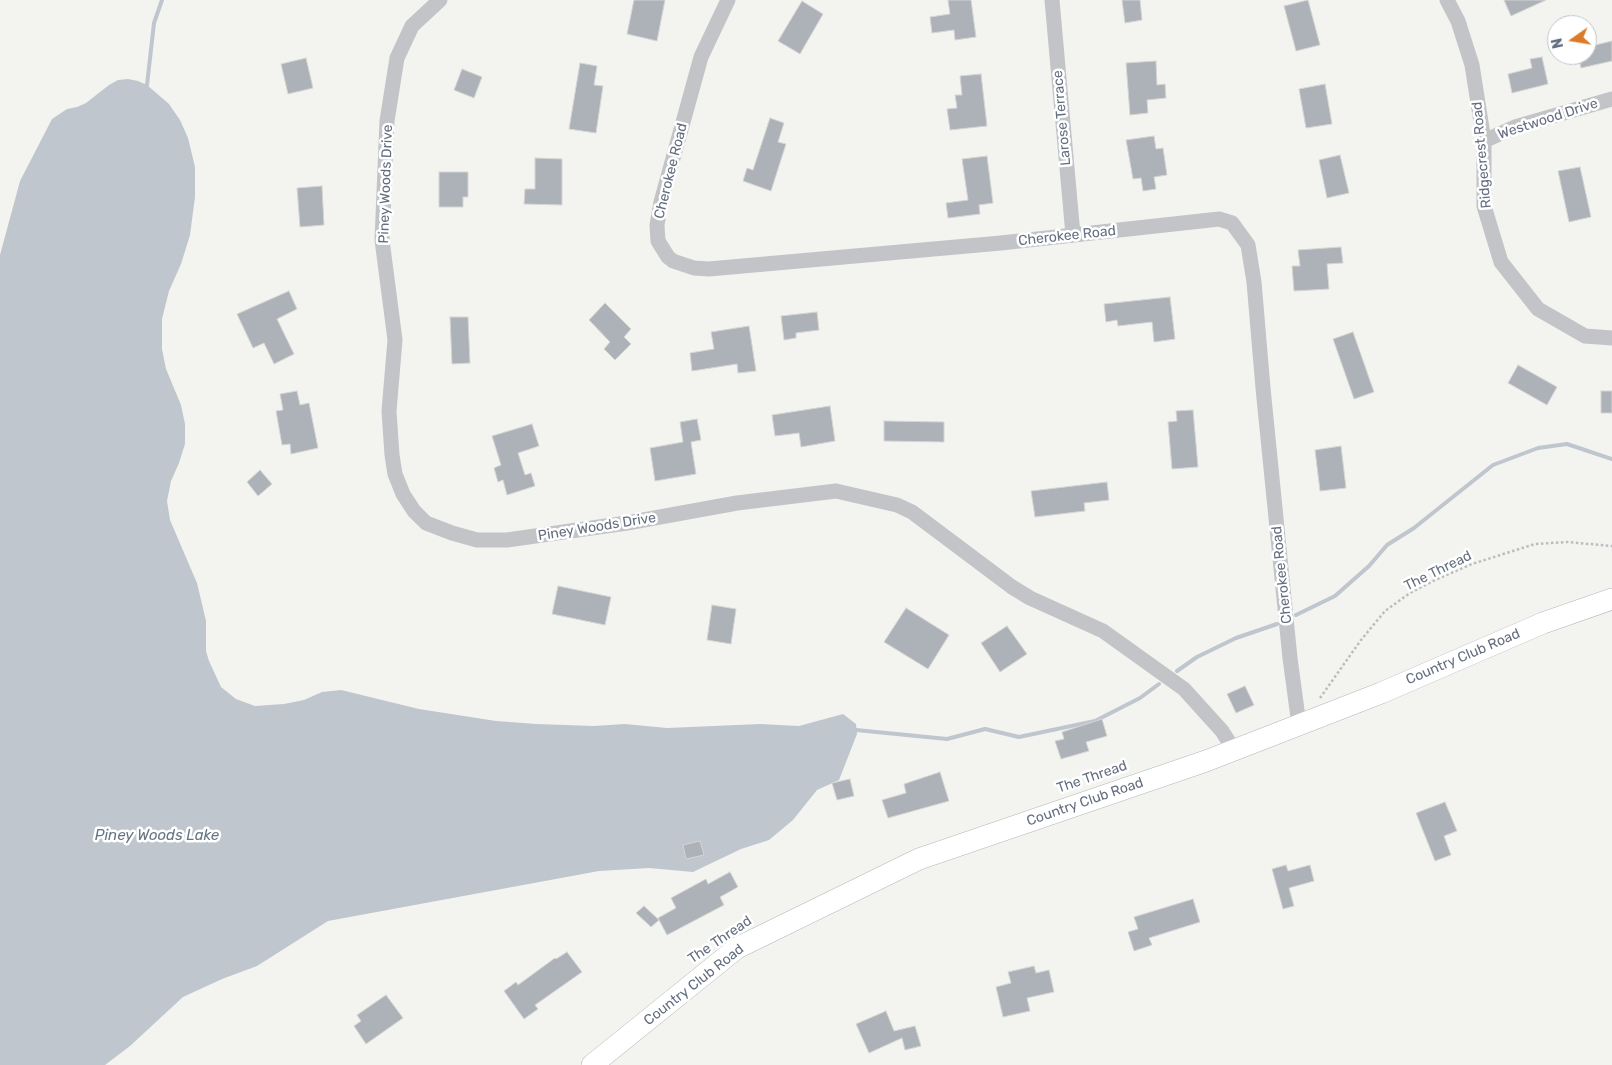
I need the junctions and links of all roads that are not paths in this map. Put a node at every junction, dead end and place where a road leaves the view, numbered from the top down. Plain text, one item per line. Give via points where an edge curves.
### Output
1 (440, 0) edge
2 (728, 0) edge
3 (1052, 0) edge
4 (1447, 0) edge
5 (1612, 99) edge
6 (1484, 141) junction
7 (1073, 235) junction
8 (1612, 338) edge
9 (1612, 599) edge
10 (1299, 720) junction
11 (1234, 750) junction
12 (592, 1065) edge

1 - 11 street, Piney Woods Drive via 412,26 397,58 387,121 382,240 395,340 389,411 392,455 403,494 426,523 477,540 507,540 737,503 836,491 897,505 912,512 1012,587 1104,631 1184,689 1222,731
2 - 7 street, Cherokee Road via 701,57 661,202 658,241 673,261 710,269
3 - 7 street, Larose Terrace
4 - 6 street, Ridgecrest Road via 1458,21 1472,65
5 - 6 street, Westwood Drive via 1515,127
6 - 8 street, Ridgecrest Road via 1484,206 1501,262 1538,309 1585,336
7 - 10 street, Cherokee Road via 1219,219 1232,223 1248,245
9 - 10 street, Country Club Road via 1543,622 1381,693
10 - 11 street, Country Club Road
11 - 12 street, Country Club Road via 910,863 738,948

